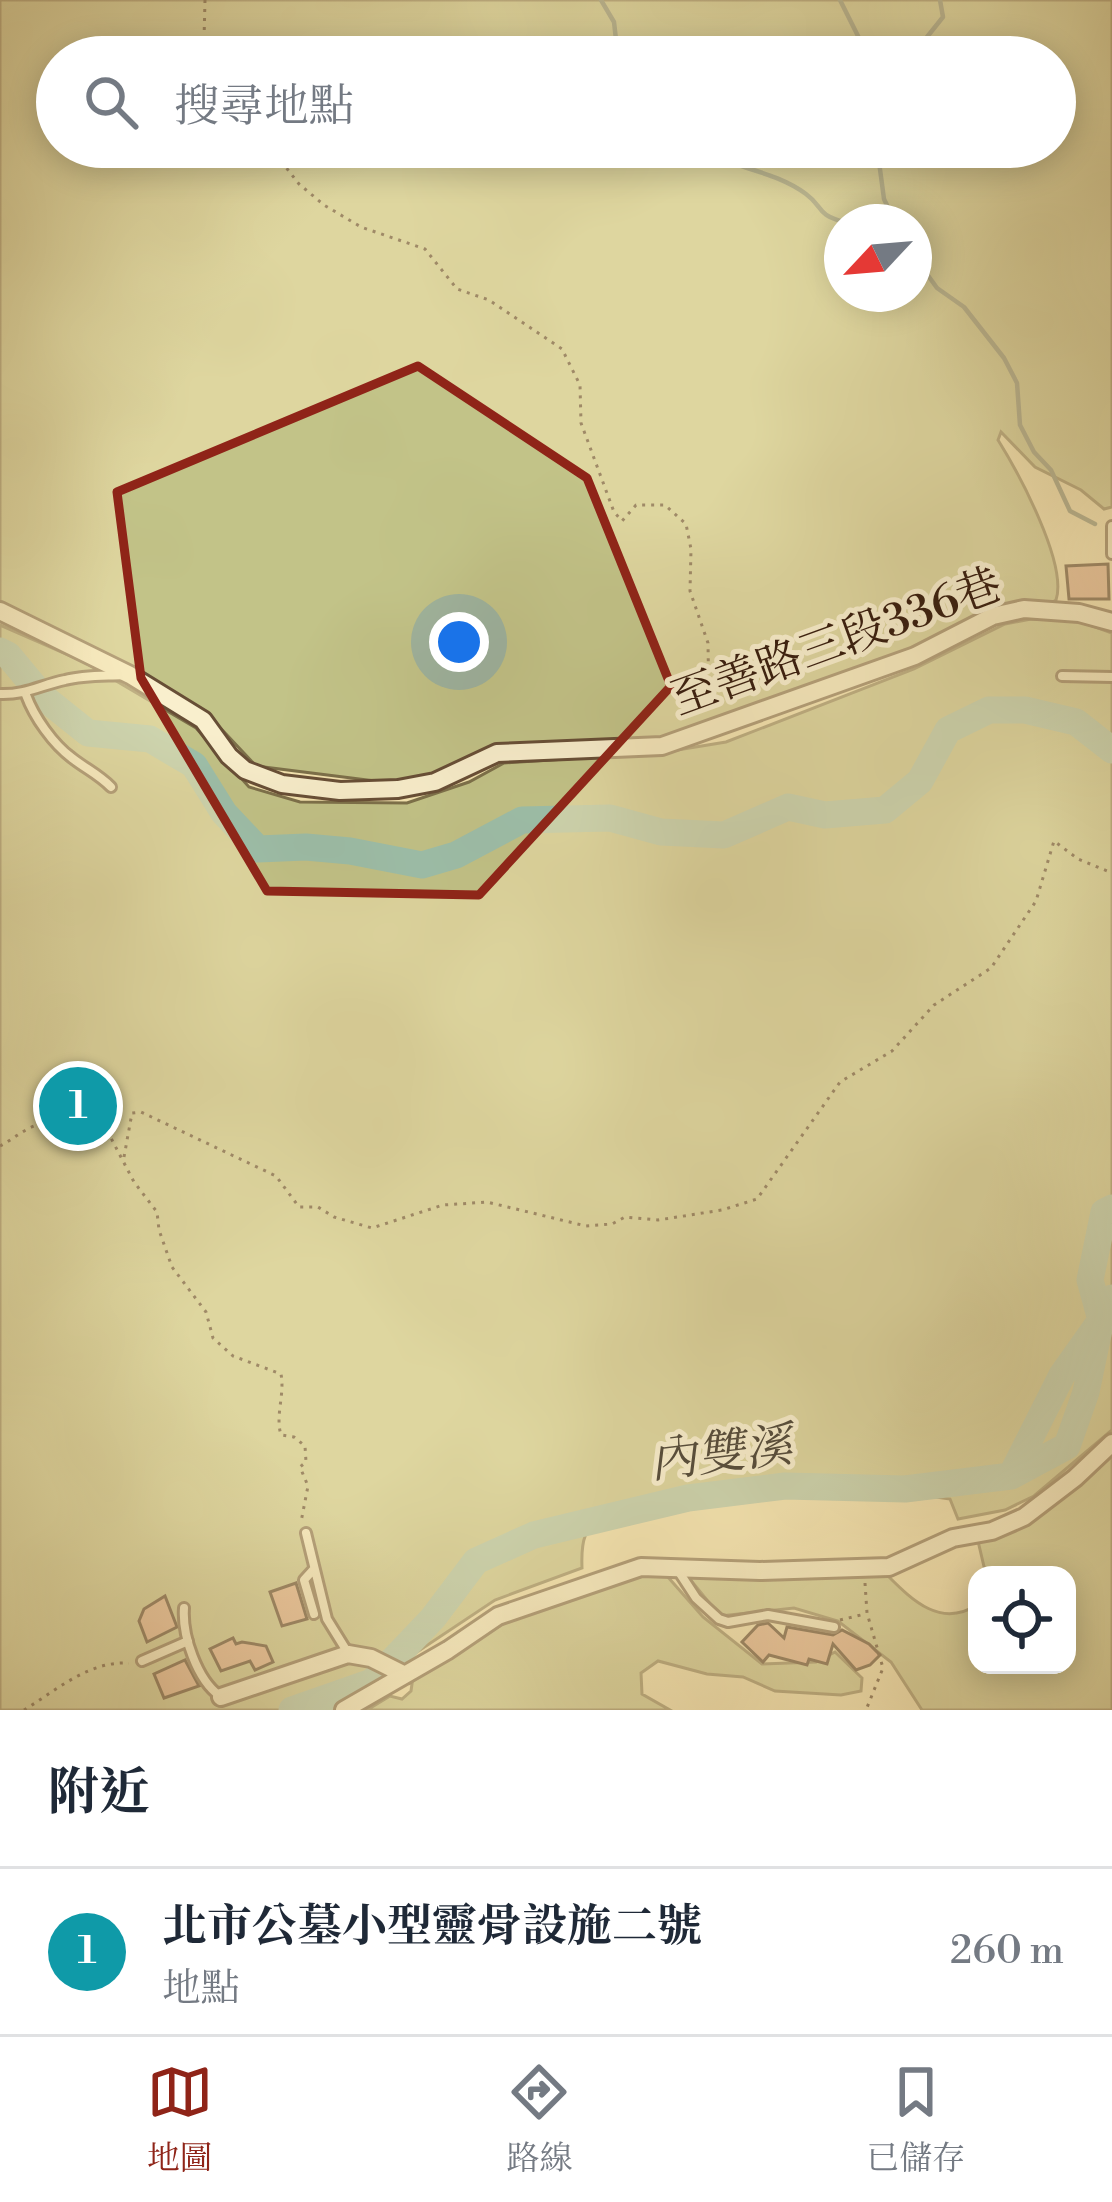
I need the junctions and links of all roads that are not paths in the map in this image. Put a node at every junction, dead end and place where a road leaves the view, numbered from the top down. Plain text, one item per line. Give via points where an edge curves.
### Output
1 (1112, 526) edge
2 (1112, 554) edge
3 (0, 611) edge
4 (1112, 622) edge
5 (130, 675) junction
6 (1062, 676) dead end
7 (1112, 677) edge
8 (0, 694) edge
9 (26, 695) junction
10 (111, 788) dead end
11 (1112, 1443) edge
12 (306, 1533) road end
13 (675, 1565) junction
14 (314, 1569) junction
15 (184, 1608) dead end
16 (314, 1615) dead end
17 (834, 1628) road end
18 (188, 1641) junction
19 (348, 1654) junction
20 (142, 1661) road end
21 (405, 1676) junction
22 (221, 1697) joint
23 (344, 1710) edge

1 - 2 lane
3 - 5 street, 至善路三段336巷
4 - 5 street, 至善路三段336巷 via 1024,610 993,616 915,656 662,746 497,753 435,782 398,789 282,784 245,770 203,720
5 - 9 lane via 84,676
6 - 7 lane
8 - 9 lane
9 - 10 lane via 70,758
11 - 13 street via 1024,1517 889,1568
12 - 14 lane
13 - 17 lane via 719,1619 768,1615
13 - 21 street via 641,1567 498,1616
14 - 16 lane via 304,1580
14 - 19 lane via 327,1619
15 - 18 lane
18 - 20 lane
18 - 22 lane via 209,1689
19 - 21 street
19 - 22 street
21 - 23 street

